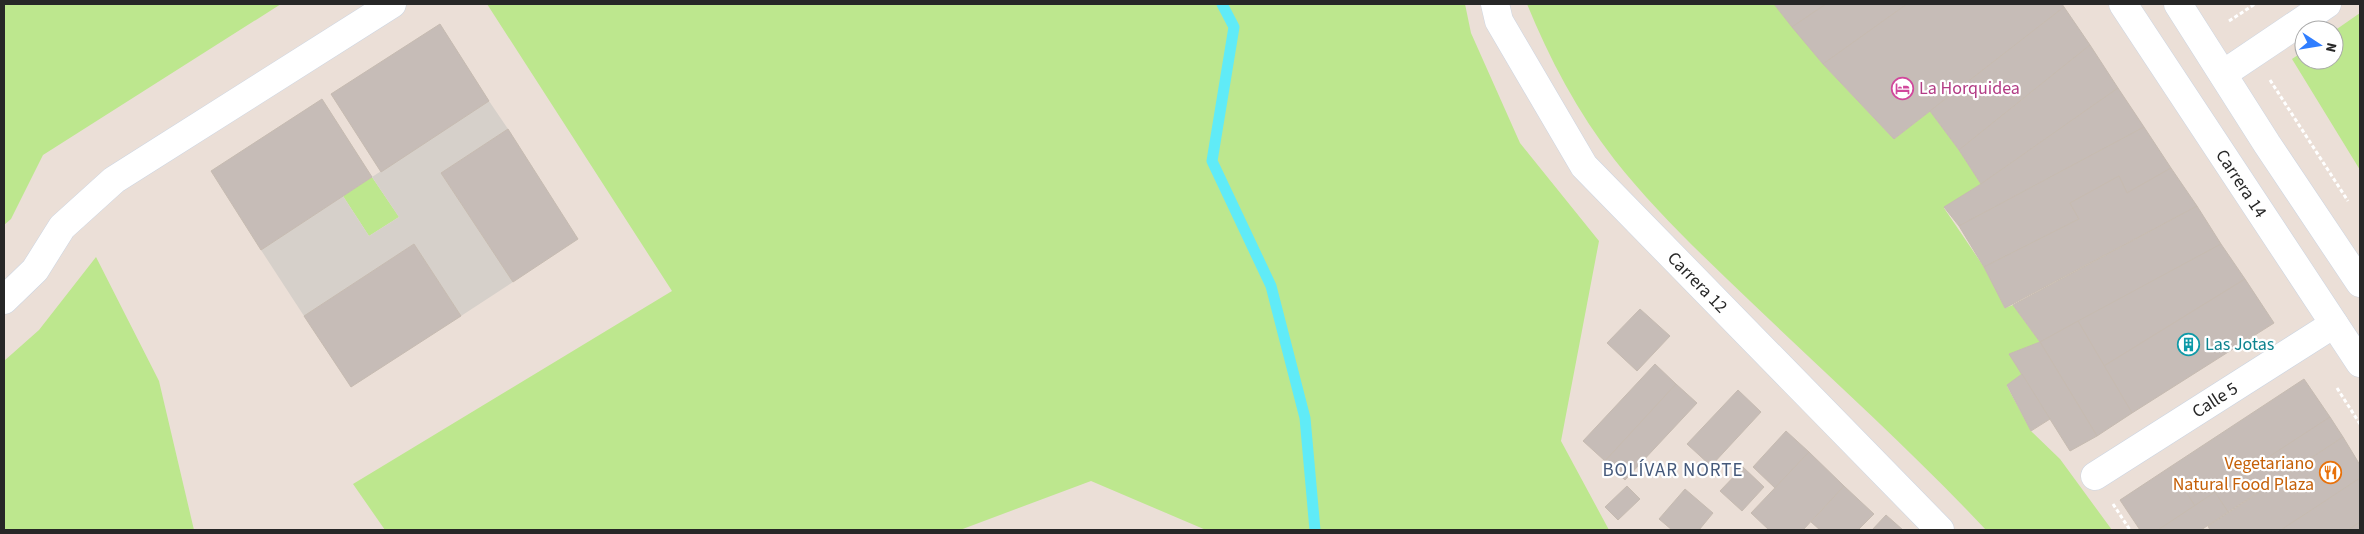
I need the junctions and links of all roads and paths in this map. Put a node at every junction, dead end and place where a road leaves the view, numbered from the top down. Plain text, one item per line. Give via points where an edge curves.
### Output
1 (392, 4) edge
2 (1495, 4) edge
3 (2122, 4) edge
4 (2178, 4) edge
5 (2254, 4) edge
6 (2327, 4) edge
7 (2225, 15) dead end
8 (2229, 21) junction
9 (2253, 54) junction
10 (2223, 74) junction
11 (2350, 204) dead end
12 (2360, 283) edge
13 (4, 300) edge
14 (2334, 324) junction
15 (2360, 363) edge
16 (2095, 476) dead end
17 (1940, 530) edge

1 - 13 street via 114,180 62,227 36,270
2 - 17 street, Carrera 12 via 1499,21 1584,166
3 - 14 street, Carrera 14
4 - 10 street
5 - 8 path
6 - 9 street
7 - 8 path
8 - 9 path
9 - 10 street
9 - 11 path
10 - 12 street
14 - 15 street, Carrera 14
14 - 16 street, Calle 5

